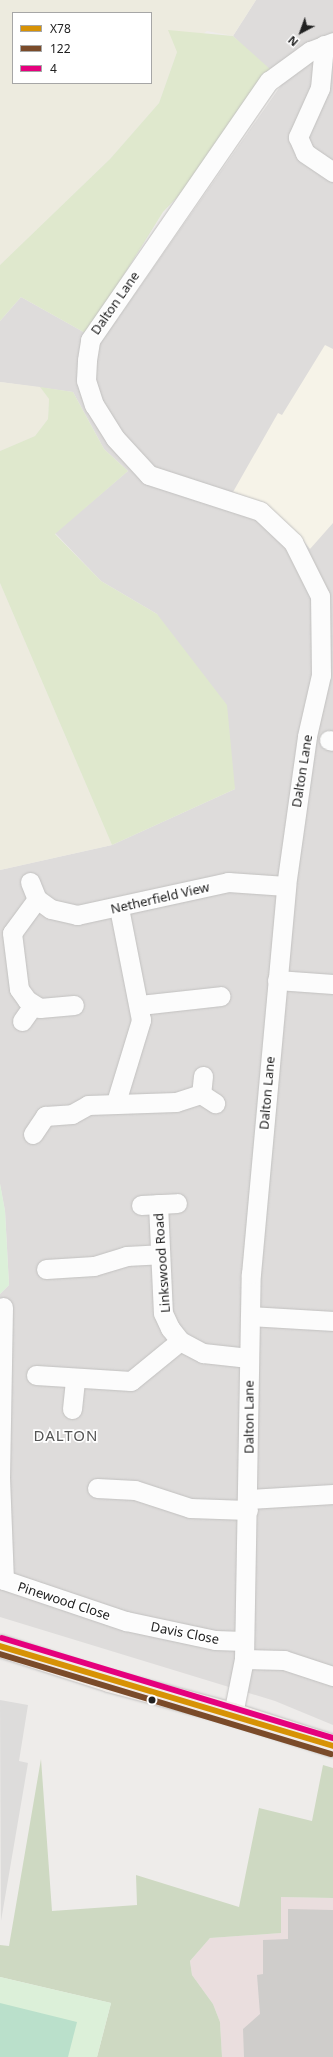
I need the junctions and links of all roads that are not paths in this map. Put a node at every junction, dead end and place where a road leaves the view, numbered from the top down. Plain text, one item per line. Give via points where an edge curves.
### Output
1 (328, 43) edge
2 (333, 172) edge
3 (286, 886) junction
4 (119, 908) junction
5 (6, 937) edge
6 (277, 980) junction
7 (333, 984) edge
8 (221, 996) dead end
9 (74, 1004) dead end
10 (33, 1005) junction
11 (140, 1005) junction
12 (22, 1021) dead end
13 (203, 1076) dead end
14 (116, 1102) junction
15 (33, 1134) dead end
16 (178, 1203) dead end
17 (160, 1254) junction
18 (46, 1268) dead end
19 (2, 1306) dead end
20 (250, 1316) junction
21 (333, 1321) edge
22 (180, 1341) junction
23 (249, 1358) junction
24 (36, 1375) dead end
25 (75, 1378) junction
26 (72, 1409) dead end
27 (0, 1477) edge
28 (97, 1488) dead end
29 (333, 1494) edge
30 (248, 1505) junction
31 (126, 1621) joint
32 (0, 1646) edge
33 (244, 1650) junction
34 (333, 1676) edge
35 (233, 1714) junction
36 (333, 1746) edge

1 - 2 street via 320,88 298,137 305,154
1 - 3 street, Dalton Lane via 283,67 226,140 90,340 86,380 94,405 115,438 149,474 260,511 293,542 320,596 321,675 307,736
3 - 4 street, Netherfield View via 228,882
3 - 6 street, Dalton Lane
4 - 5 street, Netherfield View via 77,915 63,914 34,890 13,930
4 - 11 street
5 - 10 street, Netherfield View via 18,960 19,989
6 - 7 street
6 - 20 street, Dalton Lane
8 - 11 street
9 - 10 street via 47,1008
10 - 12 street
11 - 14 street via 141,1020
13 - 14 street via 208,1099
14 - 15 street via 88,1105 72,1114 50,1114 39,1122
16 - 17 street, Linkswood Road via 150,1204
17 - 18 street via 126,1256 94,1266
17 - 22 street, Linkswood Road via 164,1313
19 - 27 street
20 - 21 street
20 - 23 street, Dalton Lane
22 - 23 street via 203,1353
22 - 25 street via 136,1379
23 - 30 street, Dalton Lane
24 - 25 street
25 - 26 street
27 - 31 street, Pinewood Close via 4,1580
28 - 30 street via 135,1490 190,1508
29 - 30 street
30 - 33 street, Dalton Lane
31 - 33 street, Davis Close via 215,1640
32 - 35 main road via 109,1681
33 - 34 street, Davis Close
33 - 35 street, Dalton Lane
35 - 36 main road

